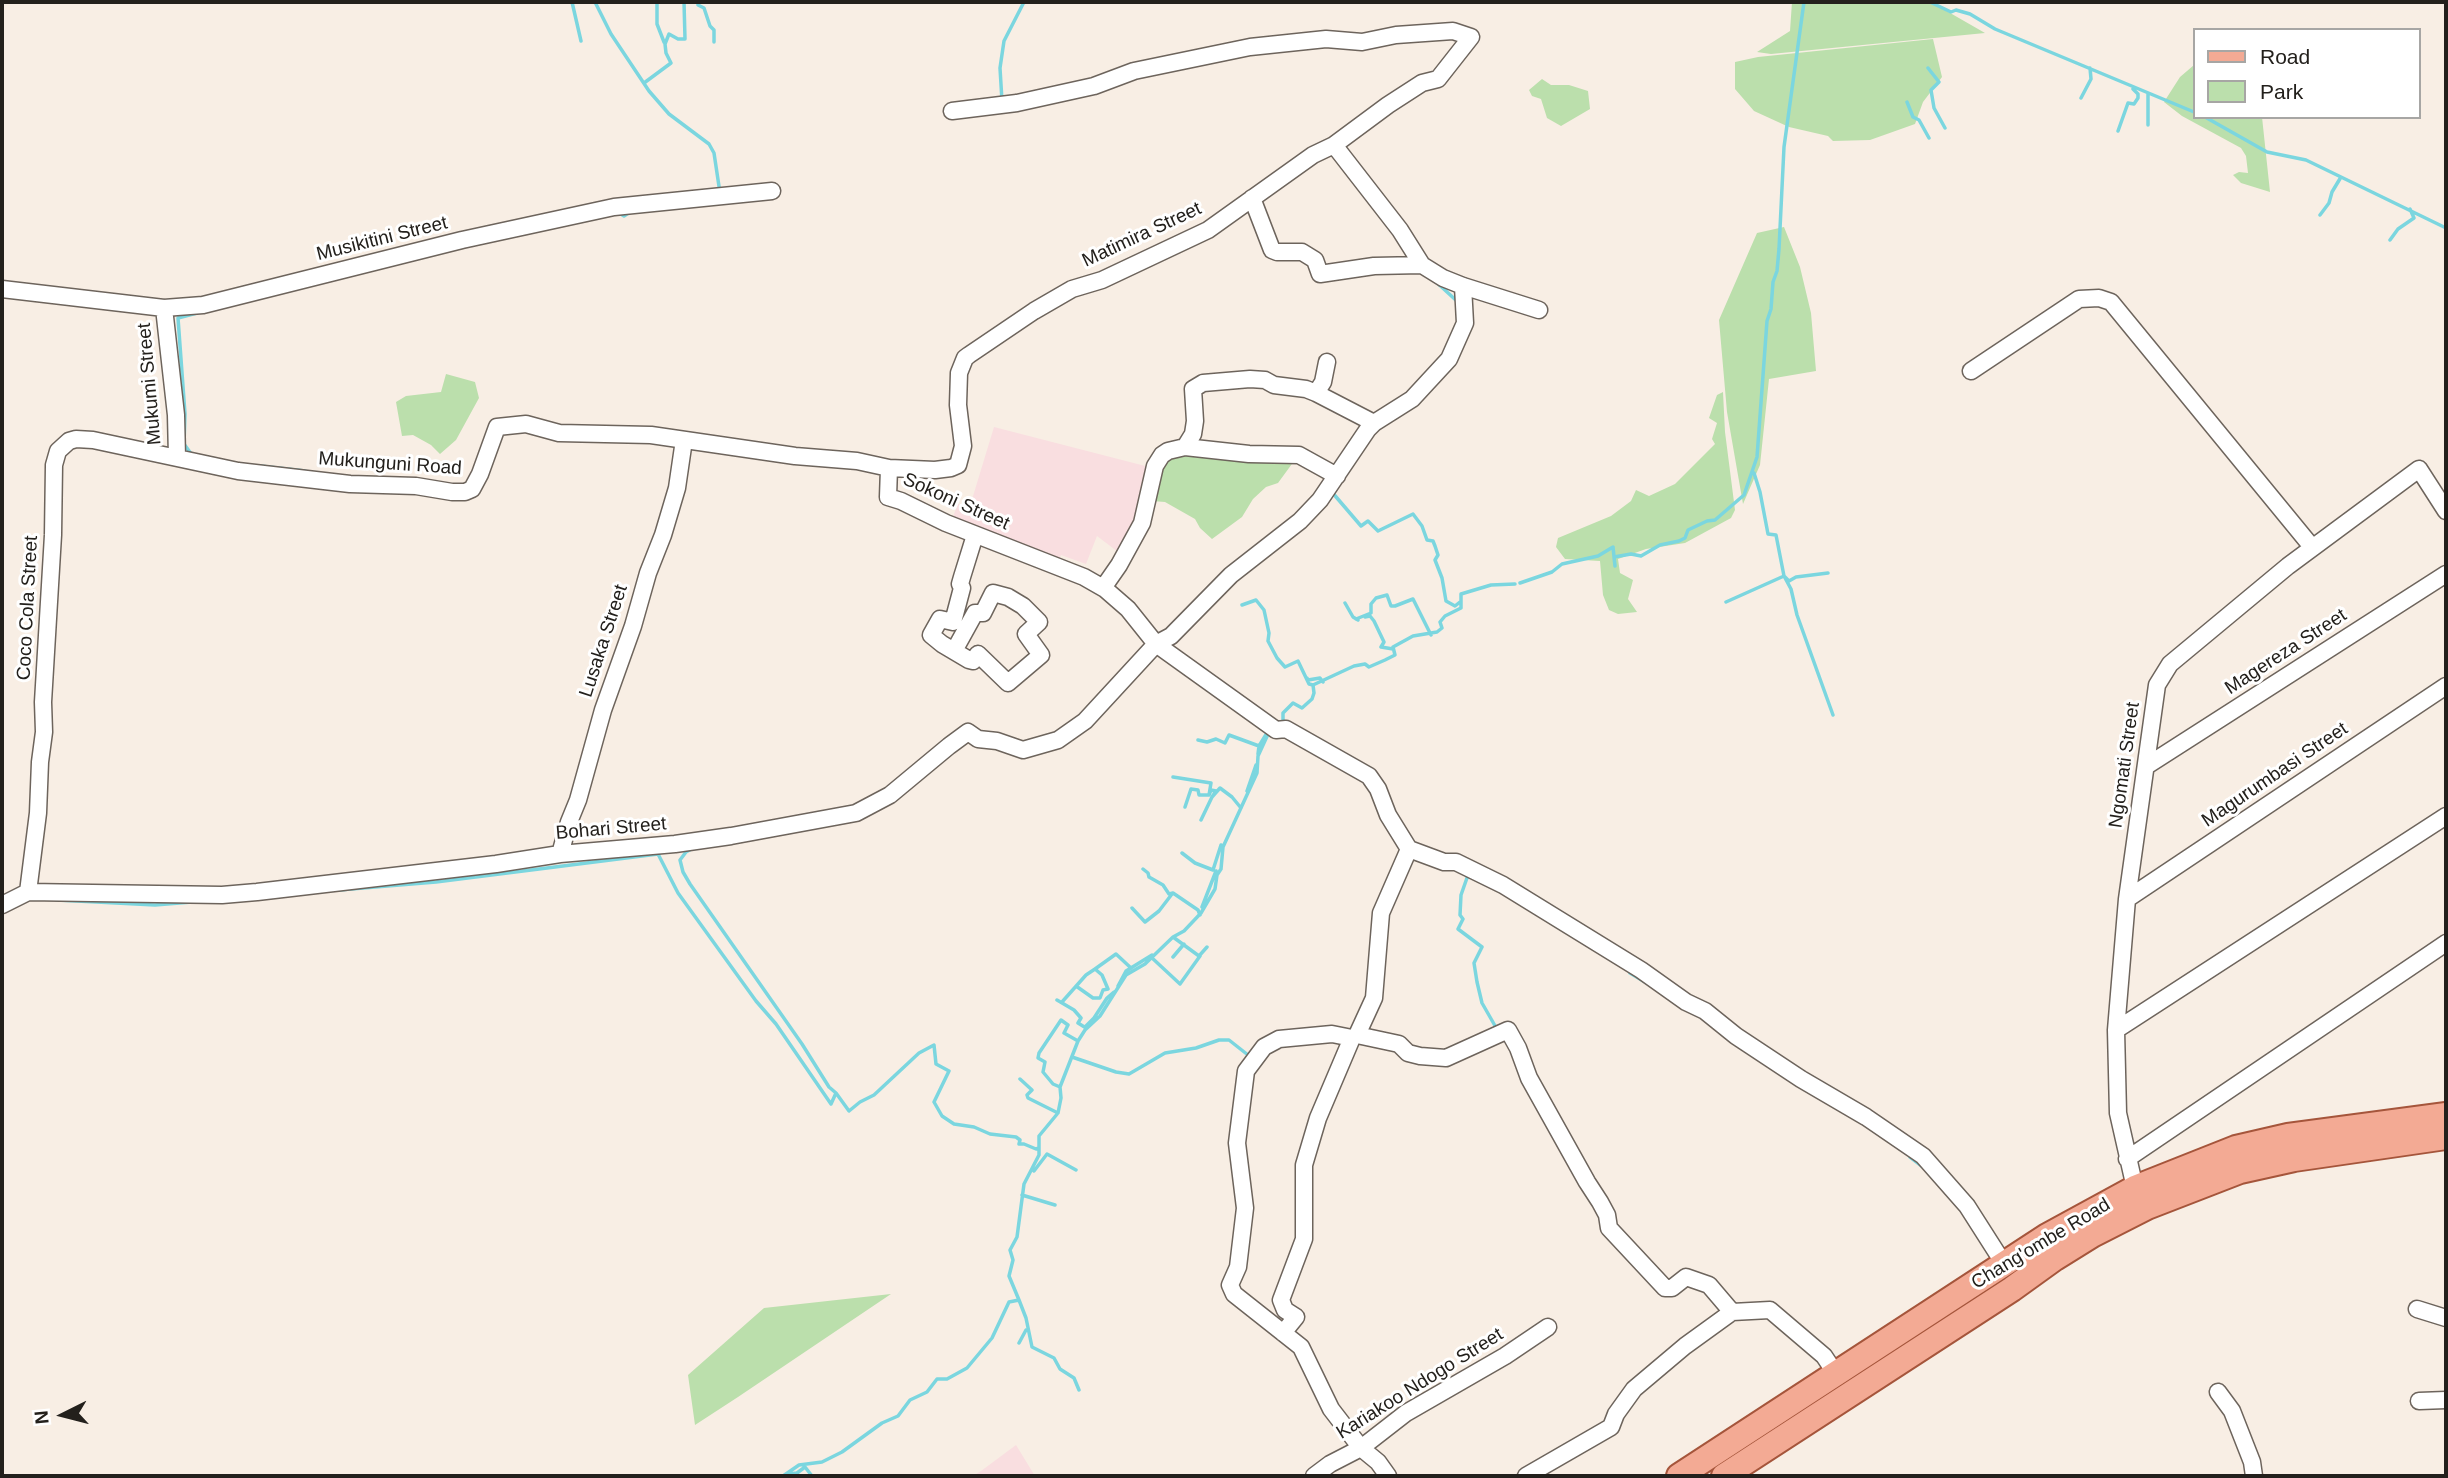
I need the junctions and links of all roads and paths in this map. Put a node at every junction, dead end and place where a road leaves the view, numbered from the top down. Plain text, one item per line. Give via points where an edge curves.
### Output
1 (952, 111) dead end
2 (1334, 145) junction
3 (772, 191) dead end
4 (1252, 198) junction
5 (1422, 265) junction
6 (1463, 286) junction
7 (2, 289) edge
8 (164, 307) junction
9 (1539, 310) dead end
10 (1327, 362) dead end
11 (1971, 371) dead end
12 (1316, 393) junction
13 (1374, 423) junction
14 (684, 440) junction
15 (1185, 447) junction
16 (177, 457) junction
17 (889, 468) junction
18 (1337, 477) junction
19 (2446, 511) edge
20 (975, 535) junction
21 (2312, 547) junction
22 (2446, 574) edge
23 (1104, 589) junction
24 (1156, 644) junction
25 (954, 651) junction
26 (2446, 686) edge
27 (2147, 765) junction
28 (2446, 816) edge
29 (1409, 849) junction
30 (560, 854) junction
31 (28, 892) junction
32 (2127, 899) junction
33 (2, 905) edge
34 (2446, 943) edge
35 (2116, 1030) junction
36 (1354, 1036) junction
37 (2446, 1115) edge
38 (2446, 1137) edge
39 (2127, 1159) junction
40 (2136, 1188) junction
41 (2004, 1264) junction
42 (2417, 1309) dead end
43 (1731, 1312) junction
44 (2446, 1318) edge
45 (1548, 1327) dead end
46 (1283, 1333) junction
47 (1832, 1368) dead end
48 (2218, 1392) dead end
49 (2446, 1400) edge
50 (2419, 1401) dead end
51 (1361, 1448) junction
52 (1314, 1476) edge
53 (1388, 1476) edge
54 (1526, 1476) edge
55 (1679, 1476) edge
56 (1724, 1476) edge
57 (2254, 1476) edge

1 - 2 street, Matimira Street via 1017,103 1250,47 1326,39 1362,42 1453,30 1471,37 1438,79 1427,80
2 - 4 street, Matimira Street
2 - 5 street
3 - 8 street, Musikitini Street via 614,207 203,305
4 - 5 street via 1272,250 1302,252 1315,260 1320,274
4 - 17 street, Matimira Street via 1191,239 1096,283 1072,289 969,355 958,373 963,446 958,465 935,470
5 - 6 street
6 - 9 street
6 - 13 street via 1465,323 1449,359 1412,399
7 - 8 street, Musikitini Street
8 - 16 street, Mukumi Street
10 - 12 street
11 - 21 street via 2079,299 2111,302
12 - 13 street
12 - 15 street via 1265,380 1203,383 1194,389 1195,431
13 - 18 street
14 - 16 street, Mukunguni Road via 559,433 526,424 497,427 480,474 465,492 304,479 215,468
14 - 17 street, Sokoni Street
14 - 30 street, Lusaka Street via 671,508
15 - 18 street via 1299,455
15 - 23 street via 1168,451 1155,466 1142,523
16 - 31 street, Coco Cola Street via 76,439 63,446 55,458 44,732
17 - 20 street, Sokoni Street via 887,497
18 - 24 street via 1300,521 1246,562 1171,636
19 - 21 street, Ngomati Street via 2419,469
20 - 23 street, Sokoni Street
20 - 25 street via 953,622 940,619 931,635
21 - 27 street, Ngomati Street via 2170,664 2157,685
22 - 27 street, Magereza Street
23 - 24 street, Sokoni Street via 1128,609
24 - 29 street, Sokoni Street via 1276,730 1286,729 1369,776
24 - 30 street, Bohari Street via 1085,721 1058,740 1023,750 978,739 968,732 890,795 856,813 675,844
25 - 25 street via 975,613 983,613 993,593 1023,606 1039,622 1026,634 1041,655 1008,683 978,654 971,661
26 - 32 street, Magurumbasi Street
27 - 32 street, Ngomati Street
28 - 35 street
29 - 36 street via 1381,913 1374,998
29 - 41 street via 1456,862 1503,884 1923,1156 1967,1206
30 - 31 street, Bohari Street via 222,895
31 - 33 street, Bohari Street
32 - 35 street, Ngomati Street
34 - 39 street
35 - 39 street, Ngomati Street via 2116,1095
36 - 43 street via 1399,1044 1420,1056 1446,1058 1508,1030 1529,1078 1607,1215 1609,1228 1665,1288 1686,1277 1709,1285
36 - 46 street via 1318,1118 1304,1165 1304,1239 1281,1300 1285,1310 1296,1317
36 - 46 street via 1279,1039 1264,1047 1246,1071 1237,1143 1245,1208 1238,1267 1230,1284 1234,1294
37 - 40 main road, Chang'ombe Road via 2249,1145
38 - 56 main road, Chang'ombe Road via 2240,1171 2147,1207 2074,1246
39 - 40 street, Ngomati Street
40 - 41 main road, Chang'ombe Road via 2082,1215
41 - 55 main road, Chang'ombe Road
42 - 44 street
43 - 47 street via 1770,1310
43 - 54 street via 1634,1389 1611,1427
45 - 51 street, Kariakoo Ndogo Street via 1406,1413
46 - 51 street via 1301,1347 1331,1409
48 - 57 street via 2232,1411
49 - 50 street
51 - 52 street, Kariakoo Ndogo Street
51 - 53 street

